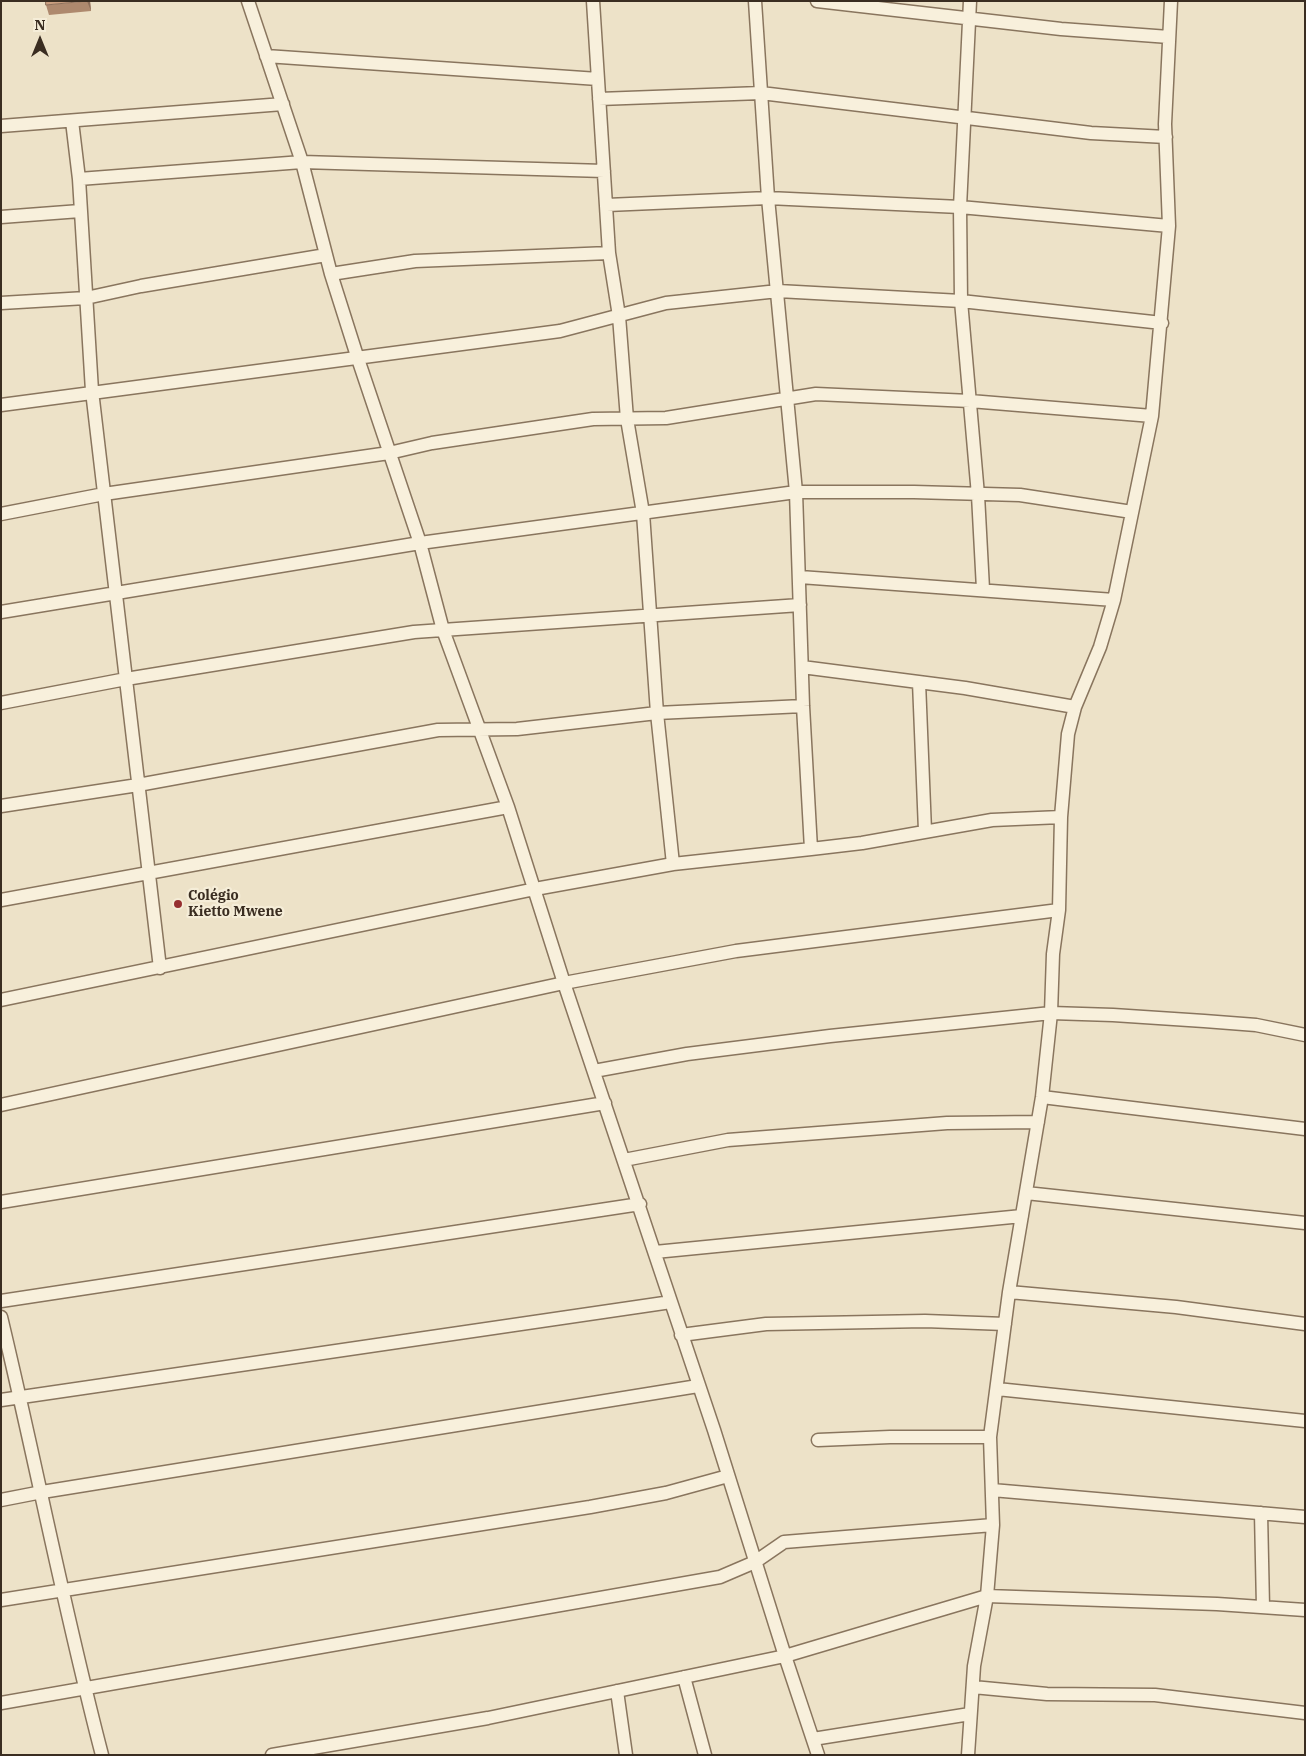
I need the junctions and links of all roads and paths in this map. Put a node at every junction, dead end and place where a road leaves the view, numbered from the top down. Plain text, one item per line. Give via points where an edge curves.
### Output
1 (248, 1) edge
2 (593, 1) edge
3 (755, 1) edge
4 (817, 1) edge
5 (970, 1) edge
6 (1171, 1) edge
7 (969, 18) junction
8 (1169, 37) junction
9 (266, 56) junction
10 (598, 80) junction
11 (761, 93) junction
12 (599, 99) junction
13 (283, 104) junction
14 (963, 118) junction
15 (72, 121) junction
16 (1, 126) edge
17 (1166, 137) junction
18 (302, 162) junction
19 (604, 171) junction
20 (78, 179) junction
21 (768, 198) junction
22 (607, 205) junction
23 (960, 207) junction
24 (80, 211) junction
25 (1, 216) edge
26 (1169, 226) junction
27 (608, 253) junction
28 (326, 255) junction
29 (331, 274) junction
30 (778, 291) junction
31 (86, 298) junction
32 (961, 301) junction
33 (1, 303) edge
34 (619, 316) junction
35 (1162, 323) junction
36 (357, 356) junction
37 (92, 391) junction
38 (787, 398) junction
39 (970, 401) junction
40 (1, 405) edge
41 (1152, 416) junction
42 (627, 419) junction
43 (390, 453) junction
44 (796, 492) junction
45 (104, 494) junction
46 (978, 494) junction
47 (1132, 512) junction
48 (643, 513) junction
49 (1, 514) edge
50 (420, 543) junction
51 (800, 577) junction
52 (983, 589) junction
53 (115, 594) junction
54 (1114, 600) junction
55 (800, 605) junction
56 (1, 612) edge
57 (650, 615) junction
58 (443, 630) junction
59 (802, 667) junction
60 (126, 679) junction
61 (919, 682) junction
62 (1, 703) edge
63 (803, 706) junction
64 (1075, 708) junction
65 (657, 713) junction
66 (478, 728) junction
67 (138, 785) junction
68 (1, 806) edge
69 (508, 807) junction
70 (1061, 817) junction
71 (925, 831) junction
72 (811, 849) junction
73 (673, 864) junction
74 (148, 873) junction
75 (535, 889) junction
76 (1, 900) edge
77 (1059, 910) junction
78 (160, 968) junction
79 (564, 983) junction
80 (1, 1000) edge
81 (1051, 1013) junction
82 (1305, 1035) edge
83 (594, 1071) junction
84 (1042, 1097) junction
85 (605, 1103) junction
86 (1, 1106) edge
87 (1038, 1122) junction
88 (1305, 1129) edge
89 (624, 1160) junction
90 (1026, 1193) junction
91 (1, 1202) edge
92 (640, 1204) junction
93 (1022, 1216) junction
94 (1305, 1224) edge
95 (655, 1252) junction
96 (1009, 1292) junction
97 (1, 1301) edge
98 (670, 1302) junction
99 (1, 1317) edge
100 (1005, 1324) junction
101 (1305, 1324) edge
102 (681, 1335) junction
103 (698, 1386) junction
104 (997, 1389) junction
105 (20, 1397) junction
106 (1, 1400) edge
107 (1305, 1421) edge
108 (990, 1437) junction
109 (818, 1440) dead end
110 (728, 1476) junction
111 (992, 1490) junction
112 (42, 1492) junction
113 (1, 1500) edge
114 (1261, 1513) junction
115 (1305, 1517) edge
116 (993, 1525) junction
117 (755, 1562) junction
118 (61, 1590) junction
119 (987, 1596) junction
120 (1, 1600) edge
121 (1263, 1607) junction
122 (1305, 1610) edge
123 (785, 1656) junction
124 (684, 1677) junction
125 (973, 1687) junction
126 (85, 1688) junction
127 (617, 1691) junction
128 (1, 1703) edge
129 (1305, 1713) edge
130 (970, 1714) junction
131 (813, 1739) junction
132 (102, 1755) edge
133 (272, 1755) edge
134 (626, 1755) edge
135 (705, 1755) edge
136 (818, 1755) edge
137 (968, 1755) edge

1 - 9 street
2 - 10 street
3 - 11 street
4 - 7 street
5 - 7 street
6 - 8 street
7 - 8 street
7 - 14 street
8 - 17 street
9 - 10 street
9 - 13 street
10 - 12 street
11 - 12 street
11 - 14 street
11 - 21 street
12 - 19 street
13 - 15 street
13 - 18 street
14 - 17 street via 1091,133
14 - 23 street
15 - 16 street
15 - 20 street
17 - 26 street
18 - 19 street
18 - 20 street
18 - 28 street
19 - 22 street
20 - 24 street
21 - 22 street
21 - 23 street
21 - 30 street
22 - 27 street
23 - 26 street
23 - 32 street
24 - 25 street
24 - 31 street
26 - 35 street
27 - 29 street via 415,261
27 - 34 street
28 - 29 street
28 - 31 street
29 - 36 street
30 - 32 street
30 - 34 street via 666,303
30 - 38 street
31 - 33 street
31 - 37 street
32 - 35 street
32 - 39 street
34 - 36 street via 560,331
34 - 42 street
35 - 41 street
36 - 37 street
36 - 43 street
37 - 40 street
37 - 45 street
38 - 39 street via 816,394
38 - 42 street via 666,418
38 - 44 street
39 - 41 street
39 - 46 street
41 - 47 street
42 - 43 street via 593,419 432,443
42 - 48 street
43 - 45 street
43 - 50 street
44 - 46 street
44 - 48 street
44 - 51 street
45 - 49 street
45 - 53 street
46 - 47 street via 1020,495
46 - 52 street
47 - 54 street
48 - 50 street
48 - 57 street
50 - 53 street
50 - 58 street
51 - 52 street
51 - 55 street
52 - 54 street
53 - 56 street
53 - 60 street
54 - 64 street via 1100,647
55 - 57 street
55 - 59 street
57 - 58 street
57 - 65 street
58 - 60 street
58 - 66 street
59 - 61 street
59 - 63 street
60 - 62 street
60 - 67 street
61 - 64 street
61 - 71 street
63 - 65 street
63 - 72 street
64 - 70 street via 1068,734
65 - 66 street via 517,728
65 - 73 street
66 - 67 street via 438,730
66 - 69 street
67 - 68 street
67 - 74 street
69 - 74 street
69 - 75 street
70 - 71 street via 992,820
70 - 77 street
71 - 72 street
72 - 73 street
73 - 75 street
74 - 76 street
74 - 78 street
75 - 78 street
75 - 79 street
77 - 79 street via 736,951
77 - 81 street
78 - 80 street
79 - 83 street
79 - 86 street
81 - 82 street via 1247,1025
81 - 83 street via 696,1052
81 - 84 street
83 - 85 street
84 - 87 street
84 - 88 street
85 - 89 street
85 - 91 street
87 - 89 street via 947,1123 728,1140
87 - 90 street
89 - 92 street
90 - 93 street
90 - 94 street
92 - 95 street
92 - 97 street
93 - 95 street
93 - 96 street
95 - 98 street
96 - 100 street
96 - 101 street via 1176,1307
98 - 102 street
98 - 105 street
99 - 105 street
100 - 102 street via 925,1321 766,1324
100 - 104 street
102 - 103 street
103 - 110 street
103 - 112 street
104 - 107 street
104 - 108 street
105 - 106 street
105 - 112 street
108 - 109 street
108 - 111 street
110 - 117 street
110 - 118 street via 666,1493 599,1505
111 - 114 street
111 - 116 street
112 - 113 street
112 - 118 street
114 - 115 street
114 - 121 street
116 - 117 street via 784,1542
116 - 119 street
117 - 123 street
117 - 126 street via 720,1577
118 - 120 street
118 - 126 street
119 - 121 street
119 - 123 street
119 - 125 street
121 - 122 street
123 - 124 street
123 - 131 street
124 - 127 street
124 - 135 street
125 - 129 street via 1047,1694 1155,1695
125 - 130 street
126 - 128 street
126 - 132 street
127 - 133 street via 488,1718
127 - 134 street
130 - 131 street
130 - 137 street
131 - 136 street

